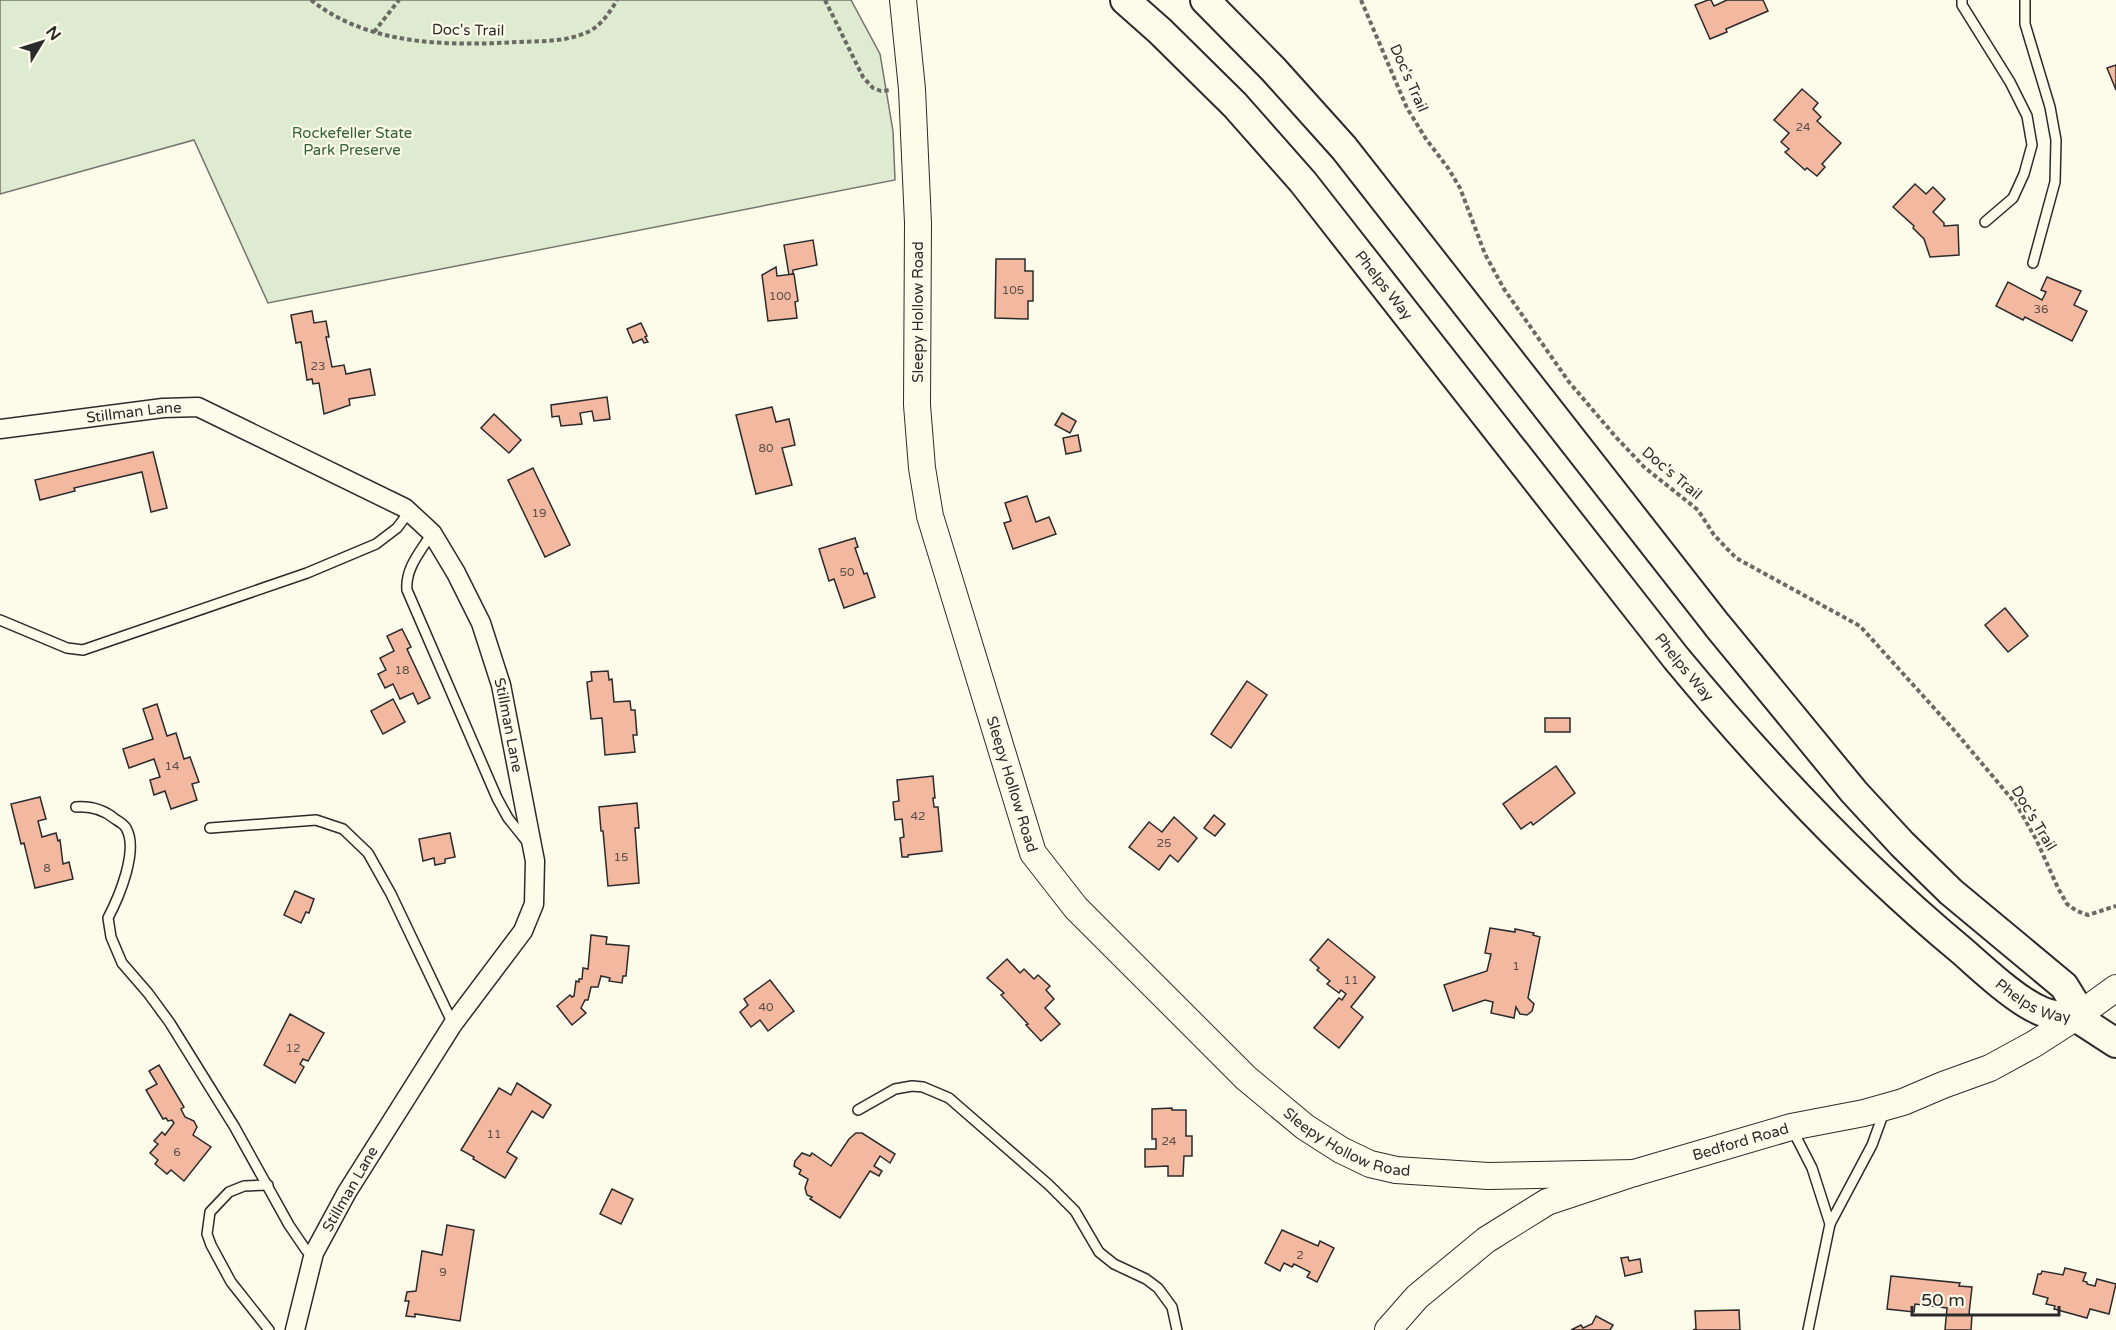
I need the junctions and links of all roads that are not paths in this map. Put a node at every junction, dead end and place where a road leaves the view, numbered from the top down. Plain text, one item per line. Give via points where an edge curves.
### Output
1 (903, 0) edge
2 (1125, 0) edge
3 (1205, 0) edge
4 (1962, 0) edge
5 (2025, 0) edge
6 (1985, 222) dead end
7 (2033, 263) dead end
8 (0, 429) edge
9 (409, 512) junction
10 (432, 533) junction
11 (0, 620) edge
12 (76, 807) dead end
13 (210, 828) dead end
14 (532, 846) junction
15 (2116, 988) edge
16 (2076, 1017) junction
17 (453, 1024) junction
18 (2116, 1043) edge
19 (1886, 1107) junction
20 (858, 1110) dead end
21 (1791, 1127) junction
22 (1634, 1173) junction
23 (268, 1185) junction
24 (1830, 1224) junction
25 (313, 1257) junction
26 (269, 1330) edge
27 (295, 1330) edge
28 (1177, 1330) edge
29 (1388, 1330) edge
30 (1808, 1330) edge

1 - 22 street, Sleepy Hollow Road via 916,156 917,405 922,468 930,516 1033,853 1076,908 1246,1078 1305,1127 1341,1150 1370,1164 1396,1170 1488,1176
2 - 16 main road, Phelps Way via 1235,105 1303,182 1676,658 1770,768 1871,870 1976,963 2027,1004 2052,1015
3 - 16 main road, Phelps Way via 1344,148 1717,625 1846,783 1951,892 2064,986 2075,1004
4 - 6 lane via 2027,116 2032,145 2013,198
5 - 7 lane via 2025,24 2056,140 2055,182
8 - 9 street, Stillman Lane via 198,407
9 - 10 street, Stillman Lane
9 - 11 lane via 397,528 376,544 307,573 83,650 68,648
10 - 14 street, Stillman Lane via 481,623 501,686
10 - 14 lane via 410,567 407,590 497,798
12 - 23 lane via 89,806 108,813 126,827 130,844 127,868 108,918 116,950 170,1023
13 - 17 lane via 316,820 343,829 368,853
14 - 17 street, Stillman Lane via 534,904 524,931
15 - 16 street, Bedford Road
16 - 18 main road
16 - 19 street, Bedford Road via 1990,1068
17 - 25 street, Stillman Lane via 347,1192
19 - 21 street, Bedford Road
19 - 24 lane via 1872,1145
20 - 28 lane via 895,1089 912,1086 949,1098 1075,1211 1099,1252 1158,1287 1172,1307
21 - 22 street, Bedford Road
21 - 24 lane via 1812,1168
22 - 29 street, Bedford Road via 1547,1202 1486,1240 1417,1297
23 - 25 lane via 289,1225
23 - 26 lane via 244,1186 229,1192 210,1212 207,1234 231,1282
24 - 30 lane
25 - 27 street, Stillman Lane

